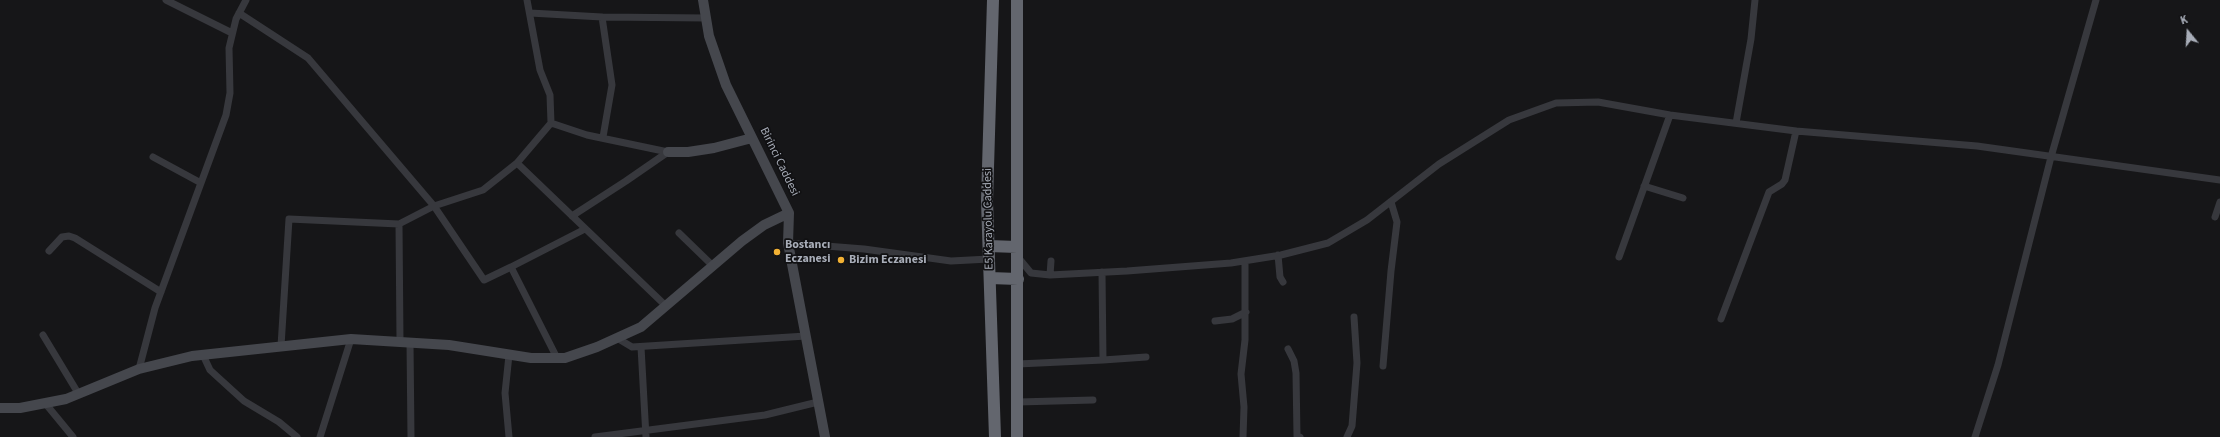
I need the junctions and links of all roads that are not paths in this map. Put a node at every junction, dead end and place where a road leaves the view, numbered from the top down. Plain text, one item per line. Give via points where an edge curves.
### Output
1 (166, 0) edge
2 (246, 0) edge
3 (527, 0) edge
4 (703, 0) edge
5 (993, 0) edge
6 (1017, 0) edge
7 (1756, 0) edge
8 (2096, 0) edge
9 (239, 13) junction
10 (530, 13) junction
11 (602, 17) junction
12 (706, 18) junction
13 (232, 33) junction
14 (1670, 115) junction
15 (550, 123) junction
16 (1736, 123) junction
17 (1796, 131) junction
18 (603, 137) junction
19 (752, 138) junction
20 (668, 152) junction
21 (153, 157) dead end
22 (2051, 157) junction
23 (518, 163) junction
24 (2220, 180) edge
25 (201, 183) junction
26 (1644, 186) junction
27 (1683, 198) dead end
28 (1391, 202) junction
29 (2220, 202) edge
30 (434, 206) junction
31 (789, 213) junction
32 (572, 216) junction
33 (2215, 217) dead end
34 (399, 224) junction
35 (586, 229) junction
36 (679, 233) dead end
37 (788, 243) junction
38 (989, 246) junction
39 (49, 251) dead end
40 (1017, 252) junction
41 (1278, 255) junction
42 (1619, 257) dead end
43 (989, 259) junction
44 (1051, 261) dead end
45 (1245, 261) junction
46 (713, 266) junction
47 (511, 267) junction
48 (1102, 272) junction
49 (1050, 275) junction
50 (990, 278) junction
51 (1018, 278) junction
52 (1283, 282) dead end
53 (161, 292) junction
54 (666, 306) junction
55 (1246, 312) junction
56 (1354, 317) dead end
57 (1721, 319) dead end
58 (1215, 321) dead end
59 (43, 335) dead end
60 (806, 336) junction
61 (617, 338) junction
62 (351, 339) junction
63 (405, 342) junction
64 (281, 346) junction
65 (641, 347) junction
66 (1288, 349) dead end
67 (202, 355) junction
68 (509, 355) junction
69 (557, 358) junction
70 (1146, 358) dead end
71 (1103, 360) junction
72 (1018, 364) junction
73 (1383, 366) dead end
74 (139, 369) junction
75 (78, 393) junction
76 (1093, 400) dead end
77 (818, 402) junction
78 (1018, 402) junction
79 (45, 403) junction
80 (0, 408) edge
81 (646, 434) edge
82 (73, 437) edge
83 (297, 437) edge
84 (320, 437) edge
85 (411, 437) edge
86 (509, 437) edge
87 (595, 437) edge
88 (824, 437) edge
89 (995, 437) edge
90 (1018, 437) edge
91 (1243, 437) edge
92 (1300, 437) edge
93 (1347, 437) edge
94 (1975, 437) edge

1 - 13 street
2 - 9 street
3 - 10 street
4 - 12 street, Birinci Caddesi
5 - 38 highway, E5 Karayolu Caddesi via 987,201
6 - 40 highway
7 - 16 street
8 - 22 street
9 - 13 street
9 - 30 street via 308,58
10 - 11 street
10 - 15 street via 540,70 550,95
11 - 12 street
11 - 18 street via 612,85
12 - 19 street, Birinci Caddesi via 709,36 726,85
13 - 25 street via 229,48 230,93 226,115
14 - 16 street
14 - 26 street
14 - 28 street via 1598,102 1556,103 1509,120 1440,164
15 - 18 street via 587,135
15 - 23 street
16 - 17 street
17 - 22 street via 1977,146
17 - 57 street via 1785,180 1769,192
18 - 20 street
19 - 20 street via 714,148
19 - 31 street, Birinci Caddesi
20 - 32 street
21 - 25 street
22 - 24 street
22 - 94 street via 1998,365
23 - 30 street via 483,190
23 - 32 street
25 - 53 street
26 - 27 street
26 - 42 street
28 - 41 street via 1328,243
28 - 73 street via 1397,222
29 - 33 street
30 - 34 street
30 - 47 street via 484,280
31 - 37 street, Birinci Caddesi
31 - 46 street via 764,225
32 - 35 street
34 - 63 street
34 - 64 street via 289,219
35 - 47 street
35 - 54 street
36 - 46 street
37 - 43 street via 864,249 951,261
37 - 60 street, Birinci Caddesi
38 - 40 highway
38 - 43 highway, E5 Karayolu Caddesi
39 - 53 street via 62,237 75,238
40 - 49 street via 1031,273
40 - 51 highway
41 - 45 street
41 - 52 street via 1280,277
43 - 50 highway, E5 Karayolu Caddesi
44 - 49 street
45 - 48 street
45 - 55 street
46 - 54 street
47 - 69 street
48 - 49 street
48 - 71 street
50 - 51 highway
50 - 89 highway, E5 Karayolu Caddesi
51 - 72 highway
53 - 74 street
54 - 61 street via 641,328
55 - 58 street via 1232,319
55 - 91 street via 1241,374
56 - 93 street via 1357,363 1352,426
59 - 75 street
60 - 65 street
60 - 77 street, Birinci Caddesi
61 - 65 street via 625,345
61 - 69 street via 572,356
62 - 63 street
62 - 64 street
62 - 84 street
63 - 68 street via 449,345
63 - 85 street
64 - 67 street
65 - 81 street
66 - 92 street via 1296,373 1297,436
67 - 74 street
67 - 83 street via 210,370 244,400
68 - 69 street
68 - 86 street via 505,393
70 - 71 street
71 - 72 street
72 - 78 highway
74 - 75 street
75 - 79 street via 66,399
76 - 78 street
77 - 81 street via 765,415
77 - 88 street, Birinci Caddesi
78 - 90 highway
79 - 80 street via 20,408
79 - 82 street
81 - 87 street

